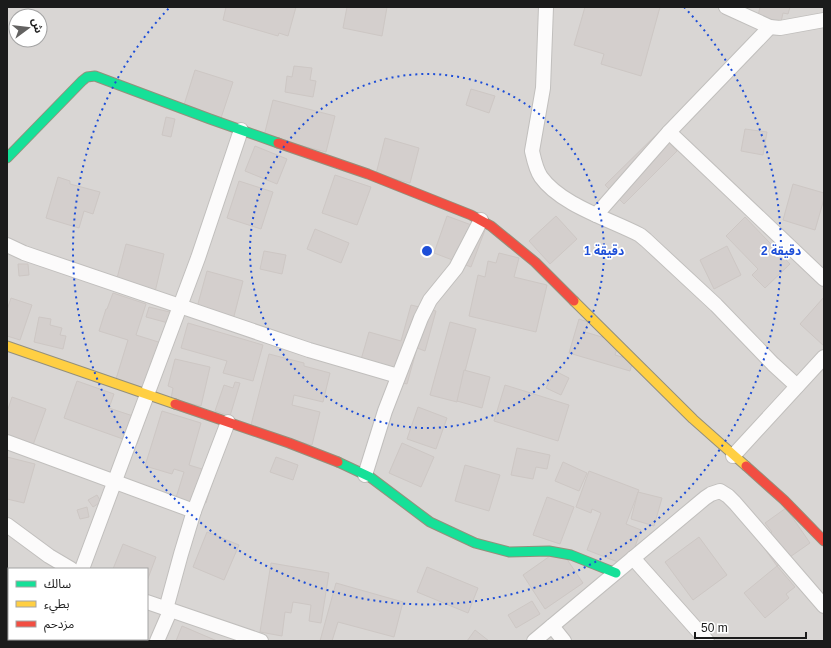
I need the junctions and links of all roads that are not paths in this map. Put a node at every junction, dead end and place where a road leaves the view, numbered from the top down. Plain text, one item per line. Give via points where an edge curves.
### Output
1 (546, 7) edge
2 (726, 7) edge
3 (824, 20) edge
4 (770, 27) junction
5 (242, 130) junction
6 (669, 132) junction
7 (7, 158) edge
8 (596, 215) junction
9 (481, 220) junction
10 (7, 245) edge
11 (824, 279) edge
12 (180, 306) junction
13 (7, 346) edge
14 (824, 357) edge
15 (398, 376) junction
16 (798, 386) junction
17 (148, 395) junction
18 (228, 422) junction
19 (7, 442) edge
20 (733, 456) junction
21 (364, 475) junction
22 (115, 481) junction
23 (194, 511) junction
24 (7, 525) edge
25 (824, 541) edge
26 (634, 558) junction
27 (69, 568) edge
28 (82, 568) edge
29 (616, 573) junction
30 (148, 602) edge
31 (824, 606) edge
32 (168, 610) junction
33 (552, 626) junction
34 (157, 641) edge
35 (261, 641) edge
36 (534, 641) edge
37 (564, 641) edge
38 (707, 641) edge

1 - 8 street via 543,88 533,144 534,159 540,176 548,185
2 - 4 street
3 - 4 street via 780,28
4 - 6 street
5 - 7 street via 92,76 82,80
5 - 9 street via 368,174
5 - 12 street
6 - 8 street
6 - 11 street
8 - 16 street via 646,240
9 - 15 street via 456,268 426,308
9 - 20 street via 535,262
10 - 12 street
12 - 15 street via 309,350
12 - 17 street
13 - 17 street
14 - 16 street
15 - 21 street
16 - 20 street
17 - 18 street
17 - 22 street
18 - 21 street via 345,465
18 - 23 street
19 - 22 street
20 - 25 street via 793,509
21 - 29 street via 430,522 475,543 509,552 549,551 571,555
22 - 23 street
22 - 28 street
23 - 32 street
24 - 27 street
26 - 29 street
26 - 31 street via 705,498 720,491 735,503
26 - 38 street
29 - 33 street
30 - 32 street
32 - 34 street
32 - 35 street
33 - 36 street
33 - 37 street

